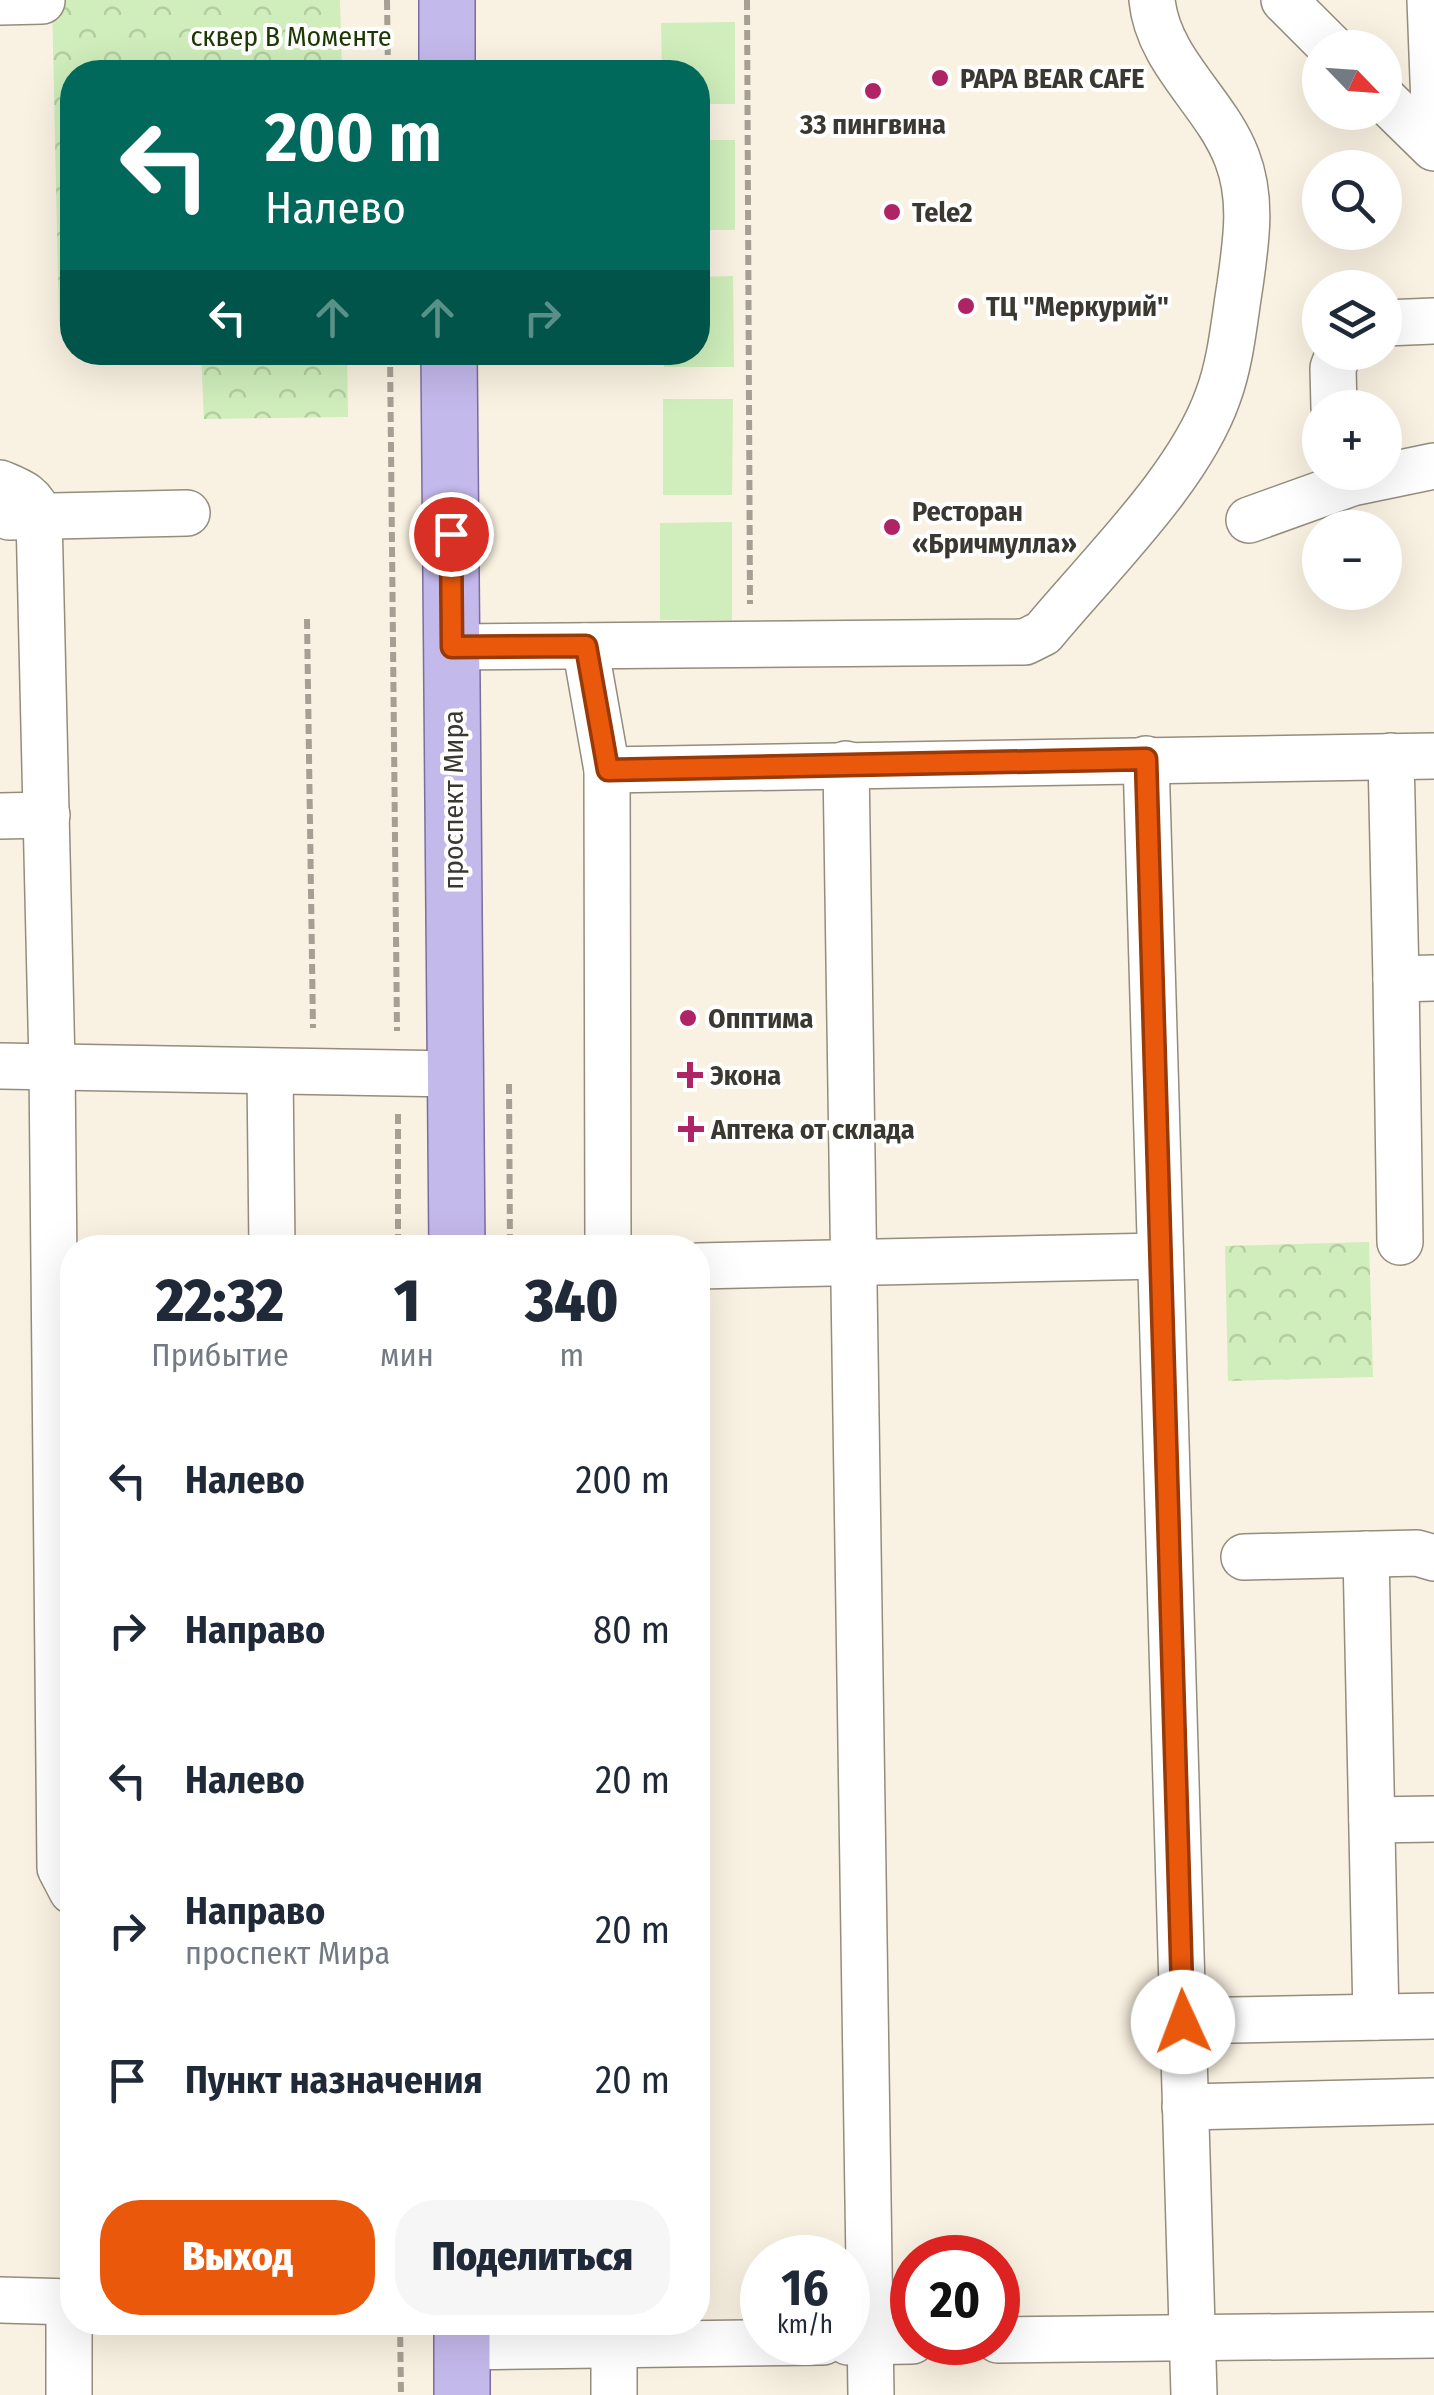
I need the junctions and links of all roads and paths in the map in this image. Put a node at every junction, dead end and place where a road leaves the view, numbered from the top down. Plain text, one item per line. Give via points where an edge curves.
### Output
1 (387, 0) edge
2 (447, 0) edge
3 (747, 0) edge
4 (1152, 0) edge
5 (1284, 0) edge
6 (1430, 0) edge
7 (42, 1) edge
8 (0, 2) edge
9 (1314, 30) edge
10 (388, 60) edge
11 (448, 60) edge
12 (1434, 106) edge
13 (1402, 117) edge
14 (1434, 148) edge
15 (1434, 321) edge
16 (1402, 322) edge
17 (390, 365) edge
18 (450, 365) edge
19 (1434, 466) edge
20 (1402, 471) edge
21 (0, 483) edge
22 (1320, 490) edge
23 (186, 513) dead end
24 (20, 517) edge
25 (1249, 520) dead end
26 (307, 620) dead end
27 (750, 644) junction
28 (586, 646) junction
29 (452, 647) junction
30 (1412, 756) edge
31 (1146, 759) junction
32 (846, 764) junction
33 (608, 770) junction
34 (47, 815) junction
35 (0, 816) edge
36 (1415, 978) edge
37 (52, 1065) junction
38 (0, 1066) edge
39 (292, 1072) junction
40 (398, 1073) junction
41 (455, 1074) junction
42 (273, 1235) edge
43 (398, 1235) edge
44 (456, 1235) edge
45 (608, 1235) edge
46 (1400, 1242) dead end
47 (1160, 1256) junction
48 (854, 1261) junction
49 (710, 1266) edge
50 (60, 1372) edge
51 (1366, 1554) junction
52 (1244, 1557) dead end
53 (1434, 1558) edge
54 (1434, 1819) edge
55 (1372, 1820) junction
56 (1434, 2016) edge
57 (1376, 2017) junction
58 (1183, 2022) junction
59 (1434, 2101) edge
60 (1185, 2107) junction
61 (0, 2300) edge
62 (60, 2302) edge
63 (70, 2335) edge
64 (400, 2335) edge
65 (607, 2335) edge
66 (614, 2335) edge
67 (640, 2335) edge
68 (1434, 2335) edge
69 (1192, 2338) junction
70 (740, 2339) edge
71 (1020, 2340) edge
72 (877, 2342) edge
73 (462, 2355) edge
74 (69, 2395) edge
75 (401, 2395) edge
76 (614, 2395) edge
77 (871, 2395) edge
78 (1194, 2395) edge

1 - 10 path
2 - 11 main road
3 - 27 path
4 - 27 street via 1168,49 1224,126 1248,202 1229,355 1204,430 1183,464 1043,632 1026,642
5 - 9 street
6 - 12 street
7 - 8 street
13 - 14 street
15 - 16 street
17 - 40 path
18 - 29 main road, проспект Мира
19 - 20 street
21 - 24 street via 36,503
22 - 25 street
23 - 24 street
24 - 34 street
26 - 39 path
27 - 28 street
28 - 29 street
28 - 33 street
29 - 41 main road, проспект Мира
30 - 31 street
30 - 36 street
31 - 32 street
31 - 47 street
32 - 33 street
32 - 48 street
33 - 45 street
34 - 35 street
34 - 37 street
36 - 46 street
37 - 38 street
37 - 39 street
37 - 50 street
39 - 40 street
39 - 42 street
40 - 41 street
40 - 43 path
41 - 44 main road, проспект Мира
47 - 48 street
47 - 58 street
48 - 49 street
48 - 72 street
51 - 52 street
51 - 53 street
51 - 55 street
54 - 55 street
55 - 57 street
56 - 57 street
57 - 58 street
58 - 60 street
59 - 60 street
60 - 69 street
61 - 62 street
63 - 74 street
64 - 75 path
65 - 73 street
66 - 76 street
67 - 70 street
68 - 69 street
69 - 71 street
69 - 78 street
72 - 77 street

